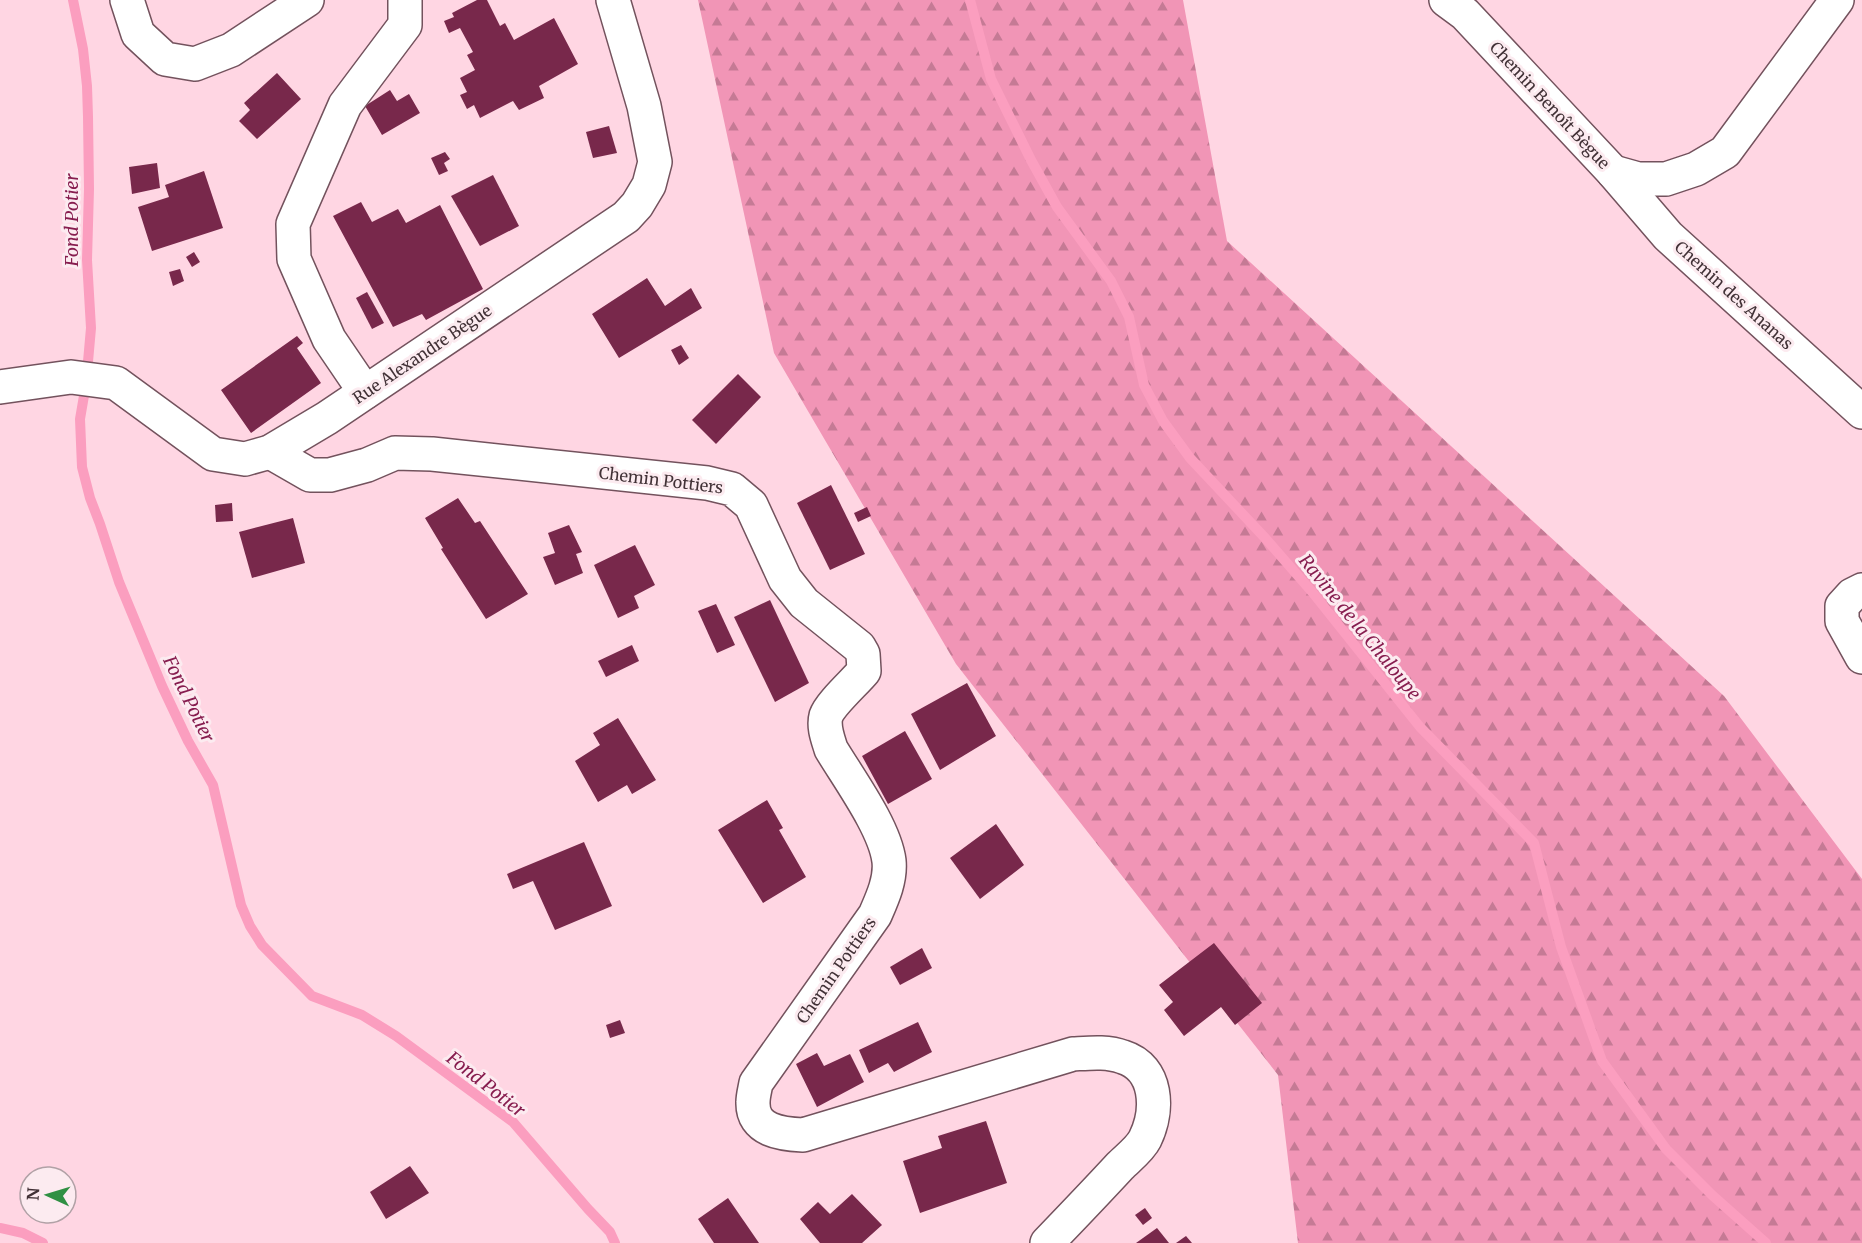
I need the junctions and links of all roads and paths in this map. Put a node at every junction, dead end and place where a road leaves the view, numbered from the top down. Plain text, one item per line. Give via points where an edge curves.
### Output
1 (127, 0) edge
2 (307, 0) edge
3 (405, 0) edge
4 (613, 0) edge
5 (1446, 0) edge
6 (1837, 0) edge
7 (1613, 172) junction
8 (0, 387) edge
9 (365, 392) junction
10 (1862, 412) edge
11 (270, 452) junction
12 (1862, 590) edge
13 (1862, 657) edge
14 (1047, 1243) edge

1 - 2 street via 138,34 165,60 195,64 231,50
3 - 9 street via 405,25 345,105 293,224 294,259 329,339
4 - 9 street, Rue Alexandre Bègue via 644,106 655,162 649,185 637,205 626,217
5 - 7 street, Chemin Benoît Bègue via 1465,14
6 - 7 street, Chemin Benoît Bègue via 1725,152 1696,169 1666,179 1638,179
7 - 10 street, Chemin des Ananas via 1668,236
8 - 11 street, Rue Alexandre Bègue via 71,377 116,383 213,454 245,459
9 - 11 street, Rue Alexandre Bègue
11 - 14 street, Chemin Pottiers via 310,475 330,476 395,453 432,454 707,483 732,489 751,505 785,579 804,603 863,654 864,672 826,716 827,737 883,836 889,863 886,889 875,915 756,1083 756,1117 780,1134 803,1135 1073,1054 1100,1052 1125,1057 1149,1077 1153,1113 1145,1140
12 - 13 street via 1852,594 1842,606 1842,621

